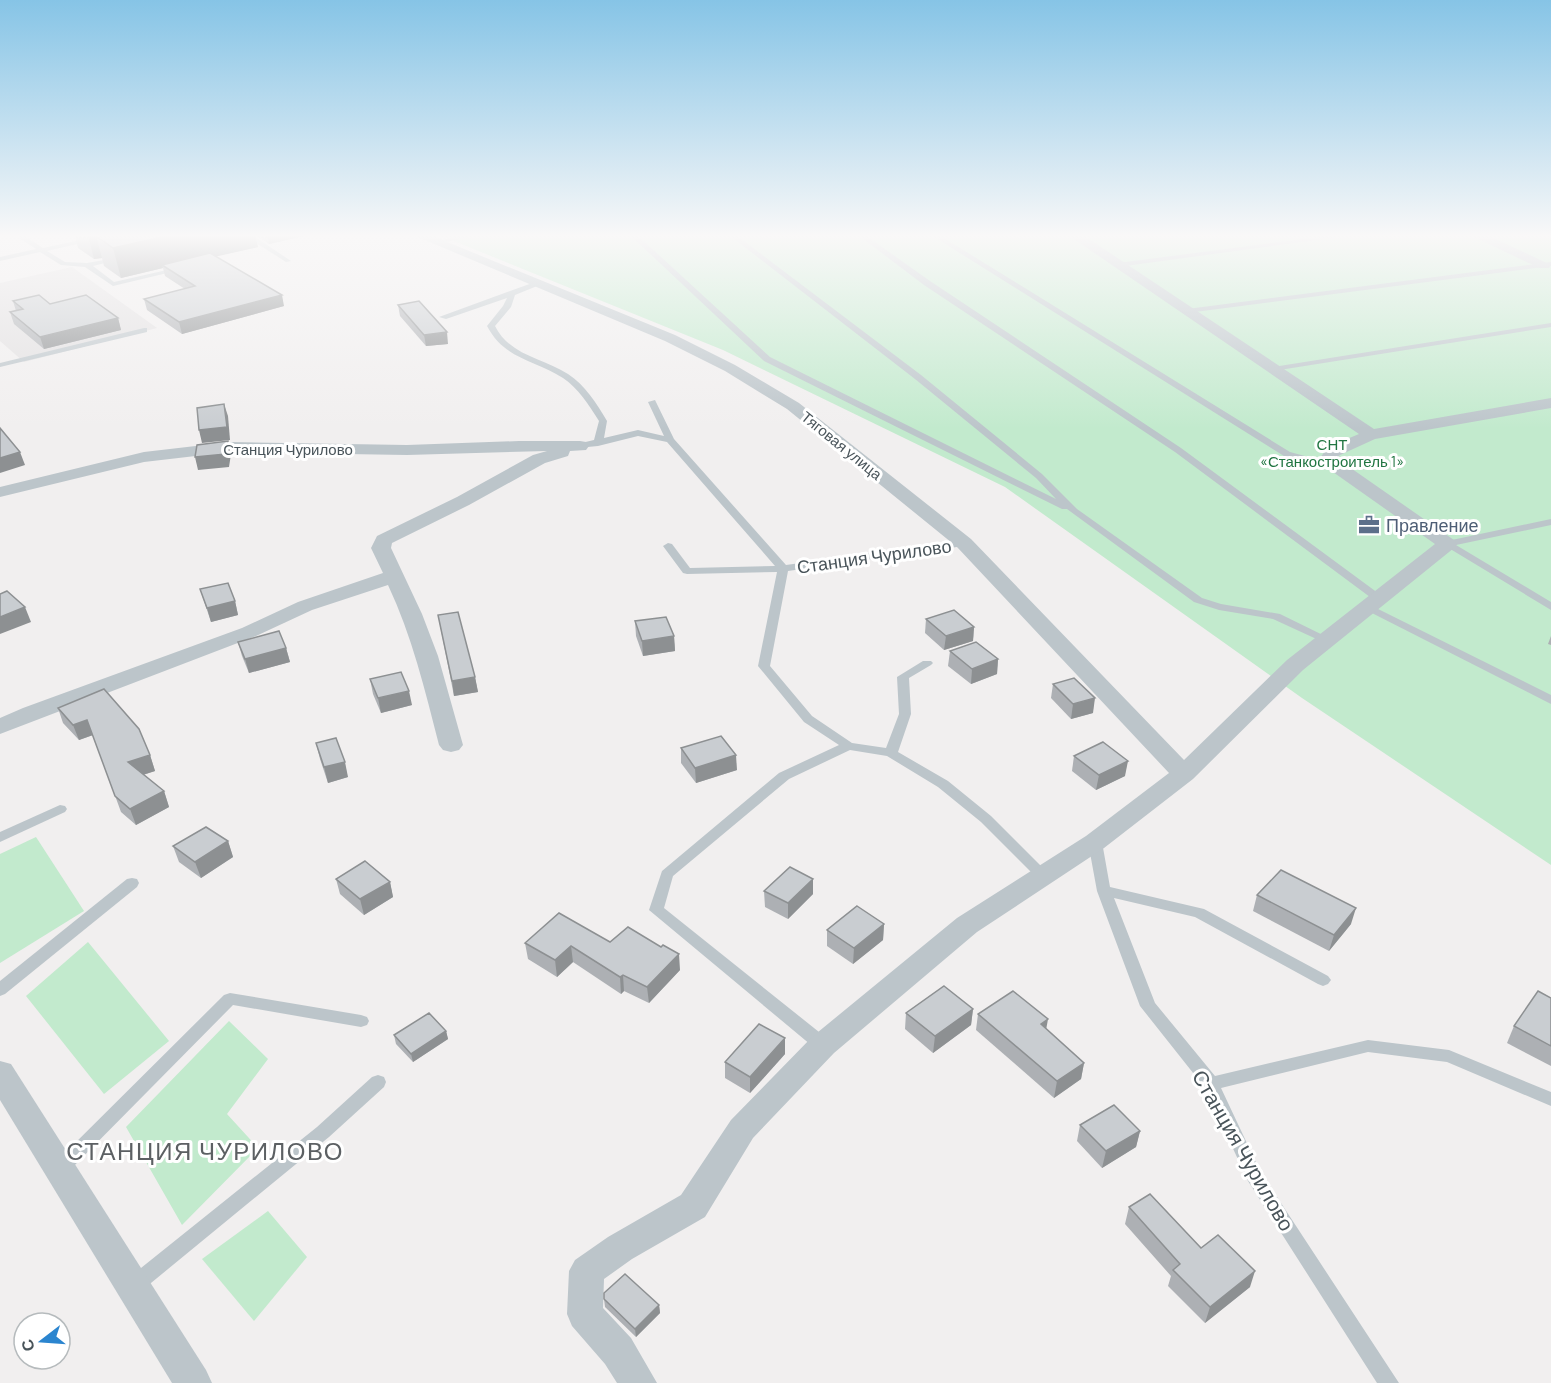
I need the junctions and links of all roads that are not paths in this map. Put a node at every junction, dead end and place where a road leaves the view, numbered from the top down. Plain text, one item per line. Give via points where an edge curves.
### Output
1 (495, 300) edge
2 (510, 300) edge
3 (576, 300) edge
4 (703, 300) edge
5 (817, 300) edge
6 (952, 300) edge
7 (1038, 300) edge
8 (1170, 300) edge
9 (1277, 300) edge
10 (1187, 311) junction
11 (443, 317) dead end
12 (1551, 325) edge
13 (144, 330) dead end
14 (0, 365) edge
15 (1273, 369) junction
16 (652, 402) dead end
17 (1551, 403) edge
18 (1371, 435) junction
19 (670, 440) junction
20 (589, 444) junction
21 (1339, 468) junction
22 (0, 492) edge
23 (1074, 512) junction
24 (1551, 522) edge
25 (964, 543) junction
26 (1447, 544) junction
27 (668, 546) dead end
28 (783, 569) junction
29 (394, 576) junction
30 (1373, 602) junction
31 (1551, 607) edge
32 (1327, 640) junction
33 (927, 663) dead end
34 (1551, 700) edge
35 (0, 728) edge
36 (451, 745) dead end
37 (848, 746) junction
38 (891, 753) junction
39 (1184, 774) junction
40 (60, 809) dead end
41 (0, 837) edge
42 (1095, 842) junction
43 (1044, 877) junction
44 (132, 883) dead end
45 (1104, 891) junction
46 (1323, 980) dead end
47 (0, 990) edge
48 (361, 1020) dead end
49 (823, 1045) junction
50 (0, 1073) edge
51 (378, 1082) dead end
52 (1211, 1084) junction
53 (1551, 1099) edge
54 (59, 1170) junction
55 (132, 1287) junction
56 (193, 1383) edge
57 (638, 1383) edge
58 (1389, 1383) edge

1 - 11 lane
2 - 20 lane via 491,326 496,338 517,353 565,376 594,405 603,422
3 - 25 street, Тяговая улица via 670,338 793,406
4 - 23 lane via 767,359
5 - 23 lane via 1039,476
6 - 30 lane via 1178,450
7 - 21 lane via 1287,454
8 - 10 street
9 - 10 lane
10 - 15 street
12 - 15 lane
13 - 14 lane
15 - 18 street
16 - 19 lane
17 - 18 street
18 - 21 street via 1334,451 1329,458
19 - 20 lane, Станция Чурилово via 638,433
19 - 28 lane, Станция Чурилово
20 - 22 street, Станция Чурилово via 407,450 231,447 144,457
20 - 29 street, Станция Чурилово via 539,459 384,540 381,548
21 - 26 street
23 - 32 lane via 1198,600 1276,616
24 - 26 lane
25 - 28 lane, Станция Чурилово
25 - 39 street, Тяговая улица
26 - 30 street
26 - 31 lane
27 - 28 lane, Станция Чурилово via 687,571
28 - 37 lane, Станция Чурилово via 764,666 808,719
29 - 35 street via 305,606 249,632
29 - 36 street, Станция Чурилово via 428,656
30 - 32 street
30 - 34 lane
32 - 39 street via 1295,665
33 - 38 lane via 903,677 905,714
37 - 38 lane, Станция Чурилово
37 - 49 lane via 784,776 667,874 656,910
38 - 43 lane, Станция Чурилово via 943,784 986,819
39 - 42 street
40 - 41 lane
42 - 43 street
42 - 45 lane, Станция Чурилово
43 - 49 street via 967,925
44 - 47 lane
45 - 46 lane via 1199,913
45 - 52 lane, Станция Чурилово via 1148,1006
48 - 54 lane via 230,999
49 - 57 street via 742,1129 693,1206 587,1271 585,1314 618,1351
50 - 54 street
51 - 55 lane via 323,1132
52 - 53 lane via 1368,1046 1449,1056
52 - 58 lane, Станция Чурилово via 1254,1176
54 - 55 street
55 - 56 street

